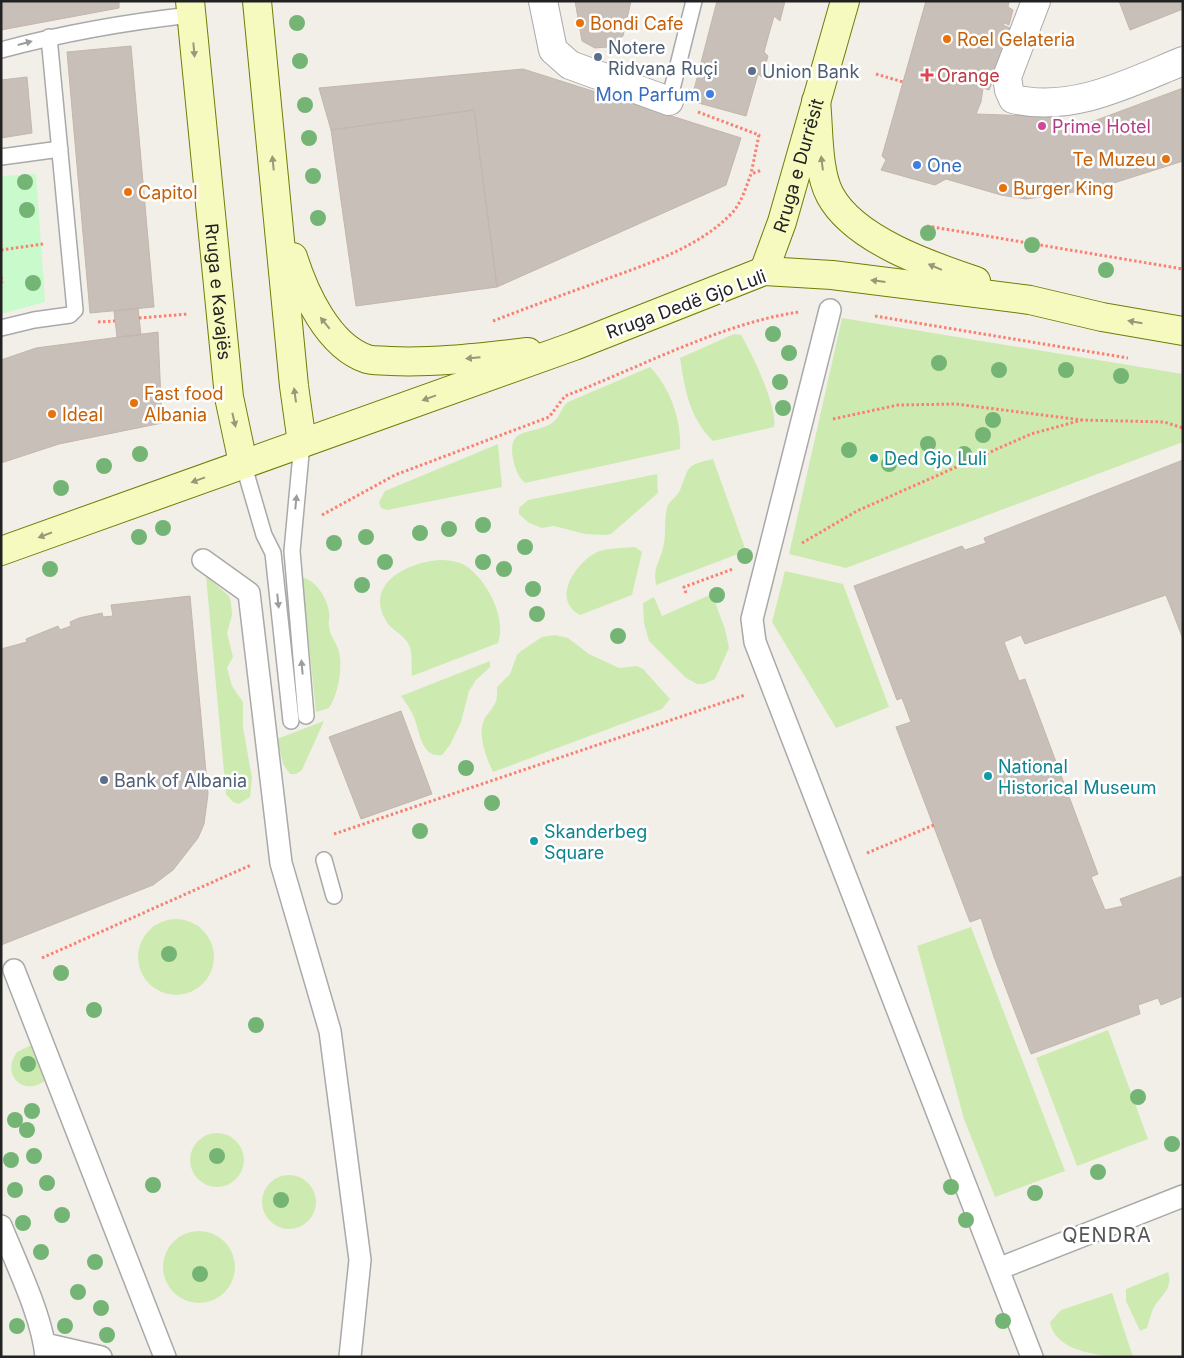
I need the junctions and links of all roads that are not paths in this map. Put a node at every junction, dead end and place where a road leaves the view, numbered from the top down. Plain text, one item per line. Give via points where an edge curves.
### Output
1 (258, 1) edge
2 (543, 1) edge
3 (694, 1) edge
4 (845, 1) edge
5 (1036, 1) edge
6 (190, 8) edge
7 (49, 37) junction
8 (1, 50) edge
9 (1183, 61) edge
10 (670, 101) joint
11 (816, 101) junction
12 (60, 149) junction
13 (1, 157) edge
14 (278, 211) junction
15 (764, 272) junction
16 (1030, 300) junction
17 (830, 310) road end
18 (1, 328) edge
19 (1183, 331) edge
20 (574, 346) junction
21 (302, 443) junction
22 (255, 459) junction
23 (1, 551) edge
24 (203, 560) dead end
25 (306, 716) dead end
26 (290, 721) dead end
27 (320, 861) dead end
28 (331, 897) dead end
29 (14, 970) road end
30 (1183, 1196) edge
31 (1, 1226) edge
32 (998, 1269) junction
33 (45, 1350) edge
34 (102, 1357) edge
35 (165, 1357) edge
36 (350, 1357) edge
37 (1032, 1357) edge

14 -> 1 main road
2 - 10 street via 554,50 570,65
3 - 10 lane
4 - 11 main road, Rruga e Durrësit
5 - 9 street via 1008,77 1013,99 1025,102 1092,98
6 - 7 lane
6 -> 22 main road, Rruga e Kavajës via 229,397
8 -> 7 lane
7 - 12 lane
11 - 15 main road, Rruga e Durrësit via 782,222
16 -> 11 main road via 907,255 882,243 846,214 830,196 825,180
12 - 13 lane
12 - 18 lane via 75,310 70,315
20 -> 14 main road via 420,362 367,360 344,347 320,317 302,286
21 -> 14 main road
16 -> 15 main road, Rruga Dedë Gjo Luli via 832,275
15 - 20 main road, Rruga Dedë Gjo Luli
19 -> 16 main road, Rruga Dedë Gjo Luli
17 - 32 street via 752,619 755,642
20 -> 21 main road, Rruga Dedë Gjo Luli
21 - 22 main road, Rruga Dedë Gjo Luli
25 -> 21 lane via 292,551
22 -> 23 main road, Rruga Dedë Gjo Luli
22 -> 26 lane via 264,535 273,553
24 - 36 street via 249,593 279,853 330,1031 360,1260
27 - 28 lane
29 - 35 street
30 - 32 street
31 - 33 street
32 - 37 street
33 - 34 street

